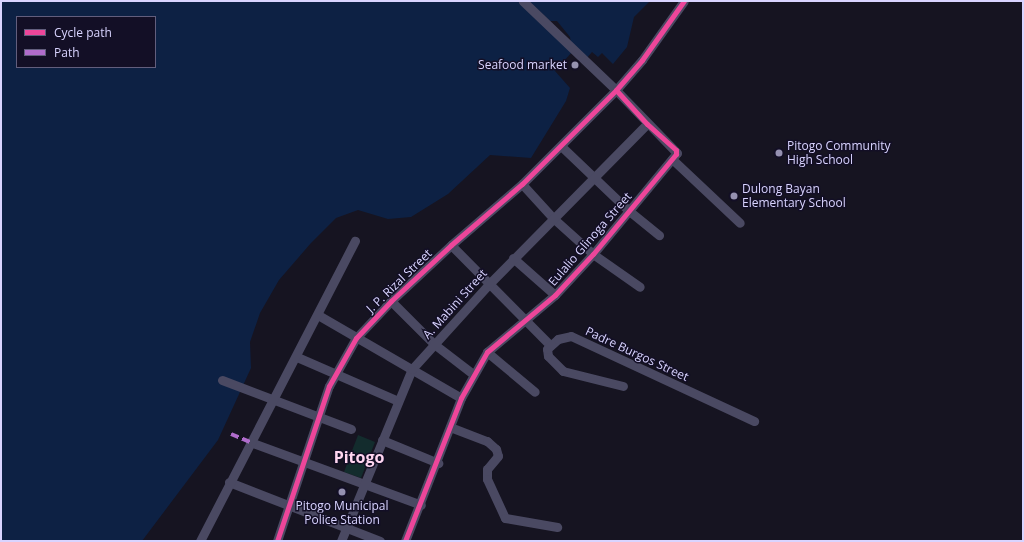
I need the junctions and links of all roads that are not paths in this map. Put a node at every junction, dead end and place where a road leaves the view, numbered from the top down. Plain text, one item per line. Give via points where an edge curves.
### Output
1 (523, 1) edge
2 (684, 1) edge
3 (616, 90) junction
4 (647, 124) junction
5 (560, 146) junction
6 (674, 157) junction
7 (594, 178) junction
8 (522, 184) junction
9 (628, 210) junction
10 (553, 218) junction
11 (740, 223) dead end
12 (659, 235) dead end
13 (355, 241) dead end
14 (451, 245) junction
15 (593, 254) junction
16 (514, 258) junction
17 (490, 283) junction
18 (640, 287) dead end
19 (555, 295) junction
20 (391, 301) junction
21 (318, 314) junction
22 (525, 318) junction
23 (356, 338) junction
24 (434, 344) junction
25 (550, 344) junction
26 (487, 352) junction
27 (297, 357) junction
28 (412, 369) junction
29 (473, 374) junction
30 (334, 375) junction
31 (222, 380) dead end
32 (623, 386) dead end
33 (535, 392) dead end
34 (461, 398) junction
35 (398, 400) junction
36 (272, 401) junction
37 (317, 417) junction
38 (754, 421) dead end
39 (450, 427) junction
40 (351, 429) dead end
41 (382, 440) junction
42 (250, 442) junction
43 (302, 461) junction
44 (438, 463) junction
45 (229, 482) junction
46 (364, 484) junction
47 (288, 505) junction
48 (421, 505) junction
49 (557, 527) dead end
50 (346, 528) junction
51 (200, 541) edge
52 (277, 541) edge
53 (341, 541) edge
54 (380, 541) edge
55 (406, 541) edge

1 - 3 street
2 - 3 street, J. P. Rizal Street via 642,60
3 - 4 street
3 - 5 street, J. P. Rizal Street
4 - 6 street via 676,150
4 - 7 street, A. Mabini Street
5 - 7 street
5 - 8 street, J. P. Rizal Street
6 - 9 street, Eulalio Glinoga Street
6 - 11 street
7 - 9 street
7 - 10 street, A. Mabini Street
8 - 10 street
8 - 14 street, J. P. Rizal Street
9 - 12 street
9 - 15 street, Eulalio Glinoga Street
10 - 15 street
10 - 16 street, A. Mabini Street
13 - 21 street
14 - 17 street
14 - 20 street, J. P. Rizal Street
15 - 18 street
15 - 19 street, Eulalio Glinoga Street
16 - 17 street, A. Mabini Street
16 - 19 street
17 - 22 street
17 - 24 street, A. Mabini Street
19 - 22 street, Eulalio Glinoga Street
20 - 23 street, J. P. Rizal Street
20 - 24 street
21 - 23 street
21 - 27 street
22 - 25 street
22 - 26 street, Eulalio Glinoga Street
23 - 28 street
23 - 30 street, J. P. Rizal Street
24 - 28 street, A. Mabini Street
24 - 29 street
25 - 32 street via 546,351 548,356 562,371
25 - 38 street, Padre Burgos Street via 566,336 572,336
26 - 29 street, Eulalio Glinoga Street
26 - 33 street
27 - 30 street
27 - 36 street
28 - 34 street
28 - 35 street, A. Mabini Street
29 - 34 street, Eulalio Glinoga Street
30 - 35 street
30 - 37 street, J. P. Rizal Street
31 - 36 street
34 - 39 street, Eulalio Glinoga Street
35 - 41 street, A. Mabini Street
36 - 37 street
36 - 42 street
37 - 40 street
37 - 43 street, J. P. Rizal Street
39 - 44 street, Eulalio Glinoga Street
39 - 49 street via 487,441 496,449 498,456 487,469 487,479 505,518
41 - 44 street
41 - 46 street, A. Mabini Street
42 - 43 street
42 - 45 street
43 - 46 street
43 - 47 street, J. P. Rizal Street
44 - 48 street, Eulalio Glinoga Street
45 - 47 street
45 - 51 street
46 - 48 street
46 - 50 street, A. Mabini Street
47 - 50 street
47 - 52 street, J. P. Rizal Street
48 - 55 street, Eulalio Glinoga Street
50 - 53 street, A. Mabini Street
50 - 54 street

